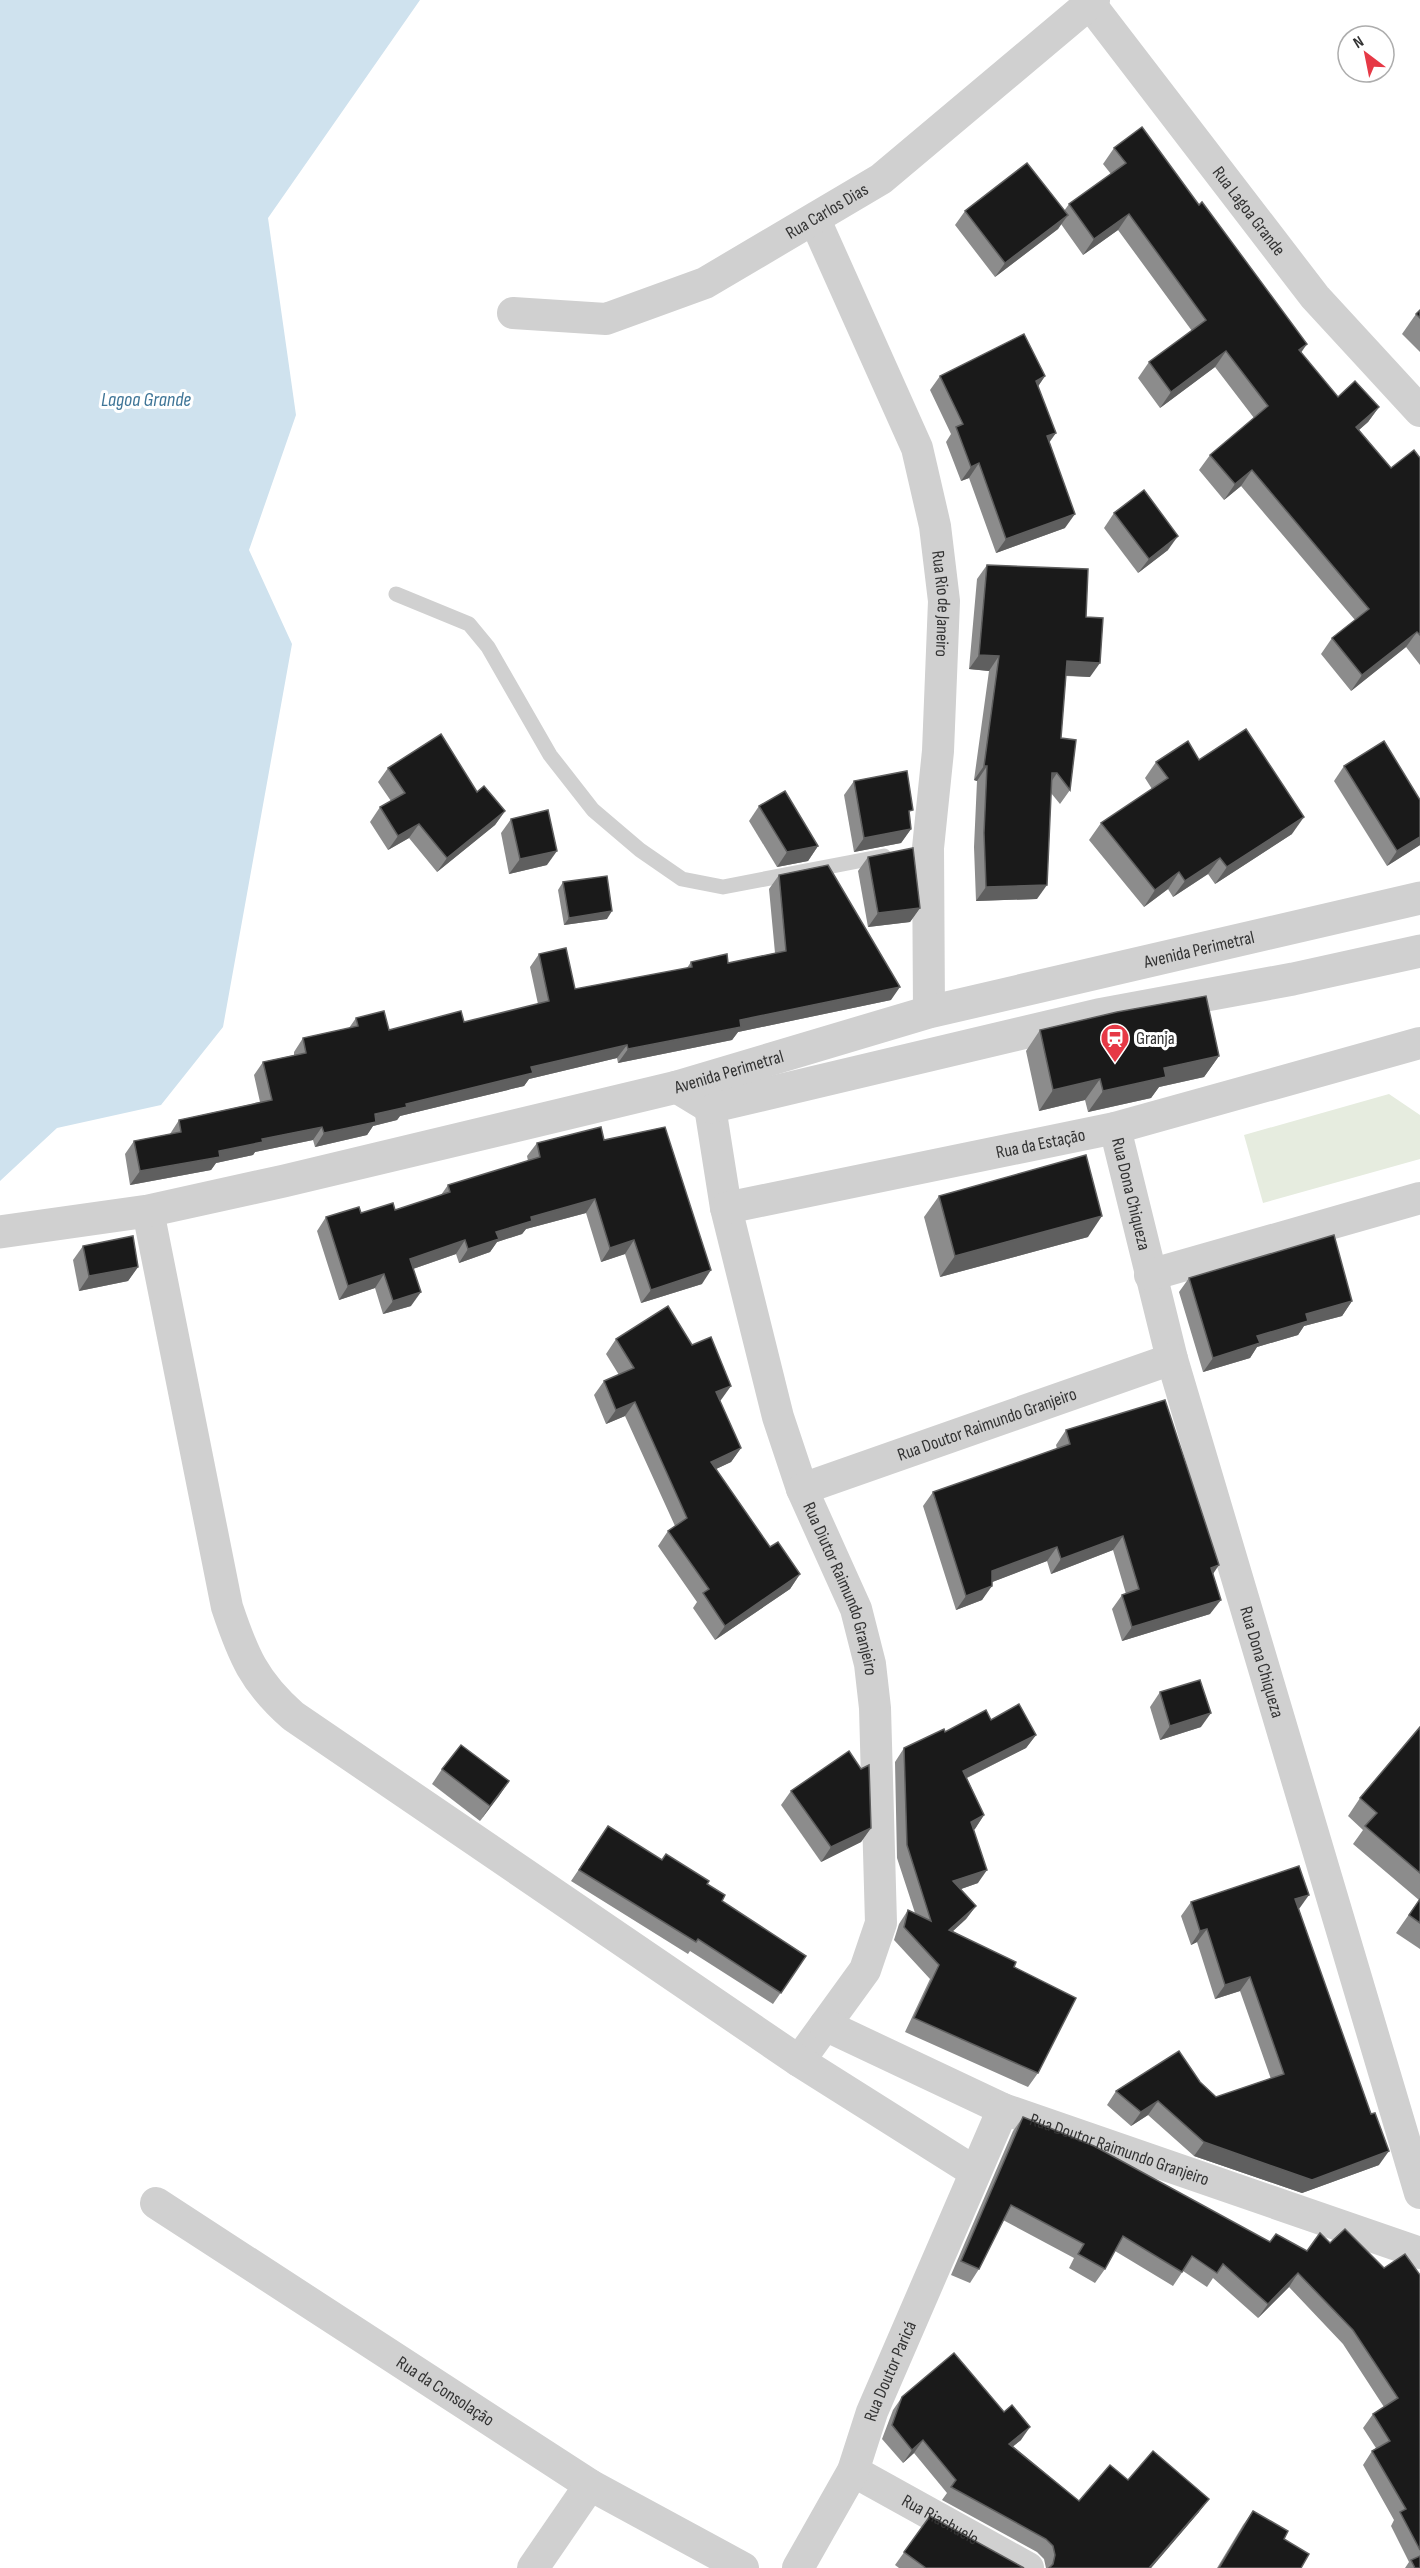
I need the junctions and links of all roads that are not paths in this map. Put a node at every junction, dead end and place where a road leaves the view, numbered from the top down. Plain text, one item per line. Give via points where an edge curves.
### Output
1 (1090, 1) edge
2 (815, 220) junction
3 (513, 313) dead end
4 (1420, 411) edge
5 (396, 594) dead end
6 (894, 854) edge
7 (1420, 898) edge
8 (1420, 951) edge
9 (1090, 975) junction
10 (929, 1012) junction
11 (1098, 1016) junction
12 (1420, 1043) edge
13 (677, 1087) junction
14 (710, 1107) junction
15 (1115, 1128) junction
16 (1420, 1197) edge
17 (726, 1208) junction
18 (148, 1211) junction
19 (0, 1232) edge
20 (1150, 1275) junction
21 (1172, 1359) junction
22 (802, 1489) junction
23 (825, 2025) junction
24 (799, 2061) junction
25 (1003, 2109) junction
26 (975, 2172) junction
27 (1420, 2193) edge
28 (156, 2203) dead end
29 (1420, 2253) edge
30 (853, 2471) junction
31 (590, 2485) junction
32 (533, 2568) edge
33 (743, 2568) edge
34 (798, 2568) edge
35 (1028, 2568) edge

1 - 2 street, Rua Carlos Dias via 881,179
1 - 4 street, Rua Lagoa Grande via 1315,297
2 - 3 street, Rua Carlos Dias via 705,283 606,319
2 - 10 street, Rua Rio de Janeiro via 917,448 935,526 944,601 938,751 923,849
5 - 6 lane via 469,624 488,647 550,755 593,810 682,879 723,887
7 - 9 street, Avenida Perimetral
8 - 11 street, Avenida Perimetral
9 - 10 street, Avenida Perimetral
9 - 11 street
10 - 13 street, Avenida Perimetral
11 - 14 street, Avenida Perimetral
12 - 15 street, Rua da Estação
13 - 14 street, Avenida Perimetral
13 - 18 street
14 - 17 street, Rua Diutor Raimundo Granjeiro
15 - 17 street, Rua da Estação
15 - 20 street, Rua Dona Chiqueza
16 - 20 street
17 - 22 street, Rua Diutor Raimundo Granjeiro via 773,1396
18 - 19 street
18 - 24 street via 227,1607 250,1667 269,1695 293,1716
20 - 21 street, Rua Dona Chiqueza
21 - 22 street, Rua Doutor Raimundo Granjeiro
21 - 27 street, Rua Dona Chiqueza
22 - 23 street, Rua Diutor Raimundo Granjeiro via 856,1609 870,1664 875,1708 881,1923 865,1970
23 - 24 street, Rua Diutor Raimundo Granjeiro
23 - 25 street, Rua Doutor Raimundo Granjeiro
24 - 26 street
25 - 26 street, Rua Doutor Paricá
25 - 29 street, Rua Doutor Raimundo Granjeiro
26 - 30 street, Rua Doutor Paricá via 872,2412
28 - 31 street, Rua da Consolação
30 - 34 street, Rua Doutor Paricá
30 - 35 street, Rua Riachuelo
31 - 32 street
31 - 33 street, Rua da Consolação

